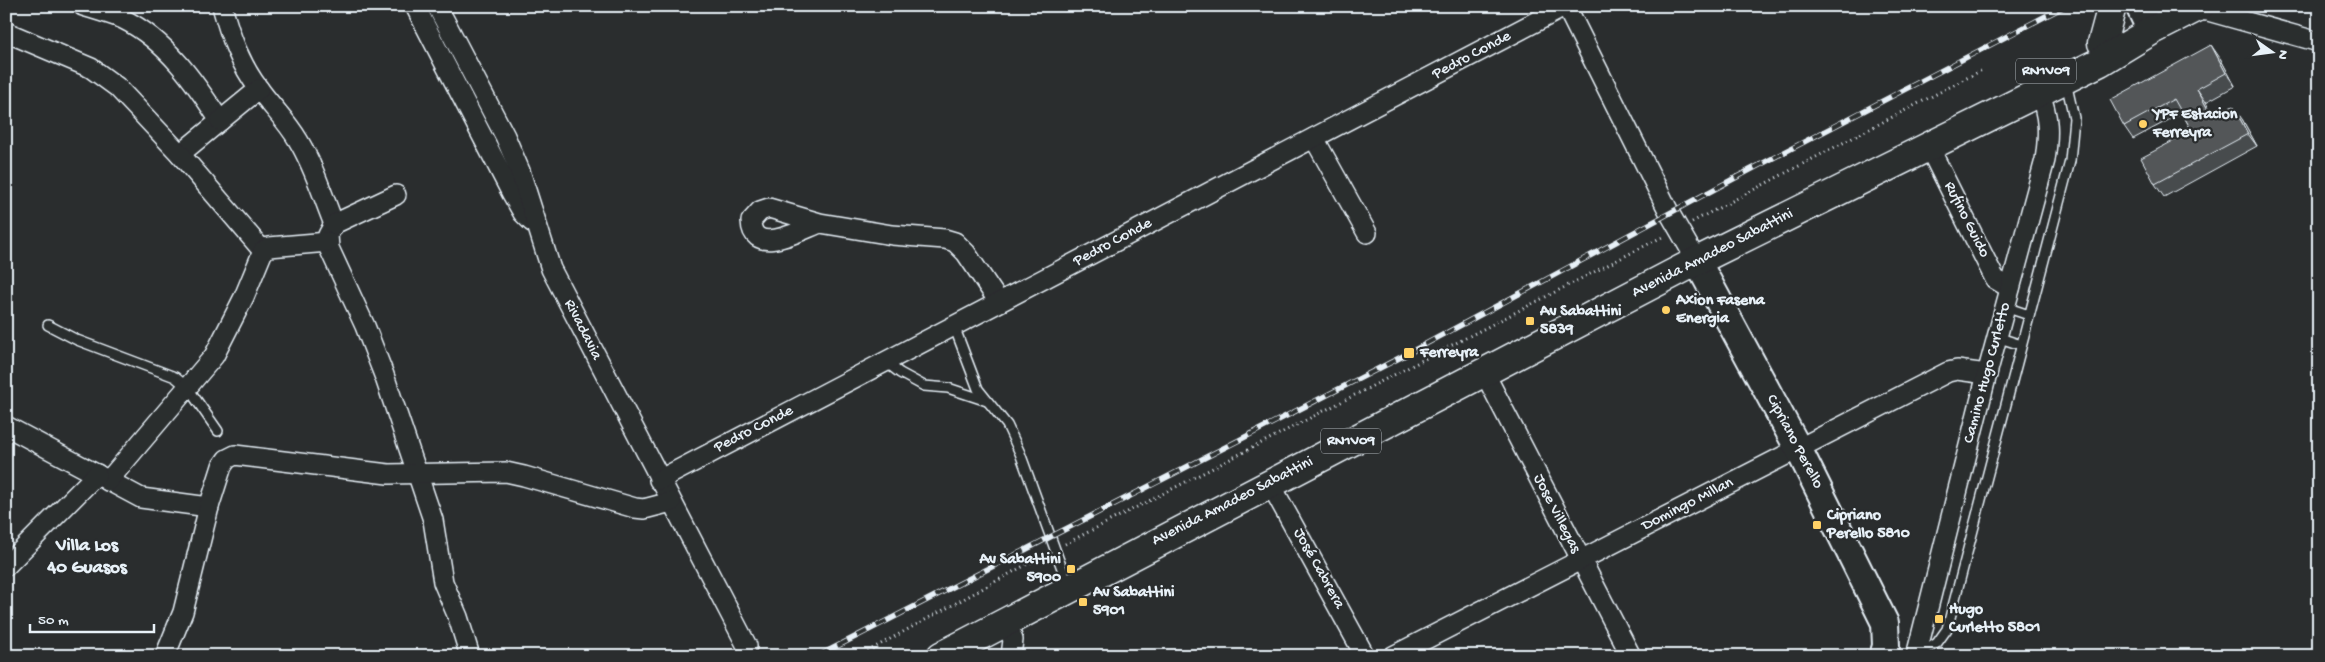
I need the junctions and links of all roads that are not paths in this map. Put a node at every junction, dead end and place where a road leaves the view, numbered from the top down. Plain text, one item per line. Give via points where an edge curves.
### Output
1 (83, 6) edge
2 (222, 6) edge
3 (415, 6) edge
4 (437, 6) edge
5 (1566, 6) edge
6 (2112, 6) edge
7 (2186, 9) edge
8 (2145, 19) edge
9 (6, 32) edge
10 (2319, 42) edge
11 (2102, 43) junction
12 (2065, 78) junction
13 (259, 89) junction
14 (2039, 91) junction
15 (220, 121) junction
16 (1314, 138) junction
17 (1928, 146) junction
18 (180, 154) junction
19 (396, 195) dead end
20 (820, 223) dead end
21 (334, 224) junction
22 (537, 226) junction
23 (1367, 233) dead end
24 (328, 242) junction
25 (263, 251) junction
26 (1697, 261) junction
27 (2010, 288) junction
28 (999, 302) junction
29 (2005, 307) junction
30 (2029, 315) junction
31 (48, 325) dead end
32 (954, 326) junction
33 (1997, 338) junction
34 (2021, 345) junction
35 (887, 363) junction
36 (1484, 372) junction
37 (1987, 374) junction
38 (188, 388) junction
39 (987, 401) junction
40 (6, 426) edge
41 (218, 431) dead end
42 (1799, 450) junction
43 (416, 474) junction
44 (103, 478) junction
45 (659, 480) junction
46 (1270, 483) junction
47 (671, 502) junction
48 (209, 507) junction
49 (1579, 559) junction
50 (6, 566) edge
51 (1069, 588) junction
52 (1006, 620) junction
53 (1937, 643) junction
54 (747, 646) dead end
55 (166, 656) edge
56 (470, 656) edge
57 (941, 656) edge
58 (1011, 656) edge
59 (1365, 656) edge
60 (1394, 656) edge
61 (1631, 656) edge
62 (1883, 656) edge
63 (1916, 656) edge
64 (1934, 656) edge

1 - 15 street via 121,18 142,30 183,68
2 - 13 street via 235,48
3 - 22 street via 510,192 523,213
4 - 22 street, Rivadavia via 505,136
5 - 16 street, Pedro Conde
5 - 26 street
6 - 11 main road
7 - 8 main road, Avenida Amadeo Sabattini / RN1V09
7 - 10 street via 2208,11
8 - 11 main road, Avenida Amadeo Sabattini / RN1V09
8 - 12 main road, Avenida Amadeo Sabattini / RN1V09 via 2100,62
9 - 18 street via 91,68 104,77
11 - 17 main road, Avenida Amadeo Sabattini / RN1V09 via 1940,125
12 - 14 main road, Avenida Amadeo Sabattini / RN1V09
12 - 30 lane via 2074,118 2070,161
13 - 15 street
13 - 21 street via 285,118 300,142
14 - 17 main road, Avenida Amadeo Sabattini / RN1V09
14 - 27 street, Camino Hugo Curletto via 2049,131
15 - 18 street
16 - 23 street
16 - 28 street, Pedro Conde
17 - 26 main road, Avenida Amadeo Sabattini / RN1V09
17 - 27 street, Rufino Guido via 1995,279
18 - 25 street
19 - 21 street
20 - 28 street via 956,242
21 - 24 street
22 - 45 street, Rivadavia via 551,269
24 - 25 street via 269,247
24 - 43 street via 384,375
25 - 38 street via 214,356
26 - 36 main road, Avenida Amadeo Sabattini / RN1V09
26 - 42 main road, Cipriano Perello
27 - 29 street, Camino Hugo Curletto
28 - 32 street, Pedro Conde
29 - 30 lane
29 - 33 street, Camino Hugo Curletto
30 - 34 lane
31 - 38 lane via 77,340 175,377
32 - 35 street, Pedro Conde
32 - 39 lane via 978,389
33 - 34 lane
33 - 37 street, Camino Hugo Curletto
34 - 53 lane via 1947,629
35 - 39 lane via 924,386 948,388
35 - 45 street, Pedro Conde
36 - 46 main road, Avenida Amadeo Sabattini / RN1V09
36 - 49 street, Jose Villegas
37 - 42 street, Domingo Millan via 1948,372
37 - 63 street, Camino Hugo Curletto
38 - 41 lane
38 - 44 street
39 - 51 lane via 1007,425 1020,453
40 - 44 street
42 - 49 street, Domingo Millan
42 - 62 main road, Cipriano Perello via 1885,623
43 - 47 street via 506,472 635,508
43 - 48 street via 369,472 235,455 222,466
43 - 56 street via 433,520 443,582
44 - 48 street via 141,498
44 - 50 street
45 - 47 street, Rivadavia
46 - 51 main road, Avenida Amadeo Sabattini / RN1V09
46 - 59 street, José Cabrera
47 - 54 street, Rivadavia
48 - 55 street via 183,612
49 - 60 street, Domingo Millan
49 - 61 street, Jose Villegas
51 - 52 main road, Avenida Amadeo Sabattini / RN1V09
52 - 57 main road, Avenida Amadeo Sabattini / RN1V09
52 - 58 street via 1014,640
53 - 63 lane
53 - 64 lane

